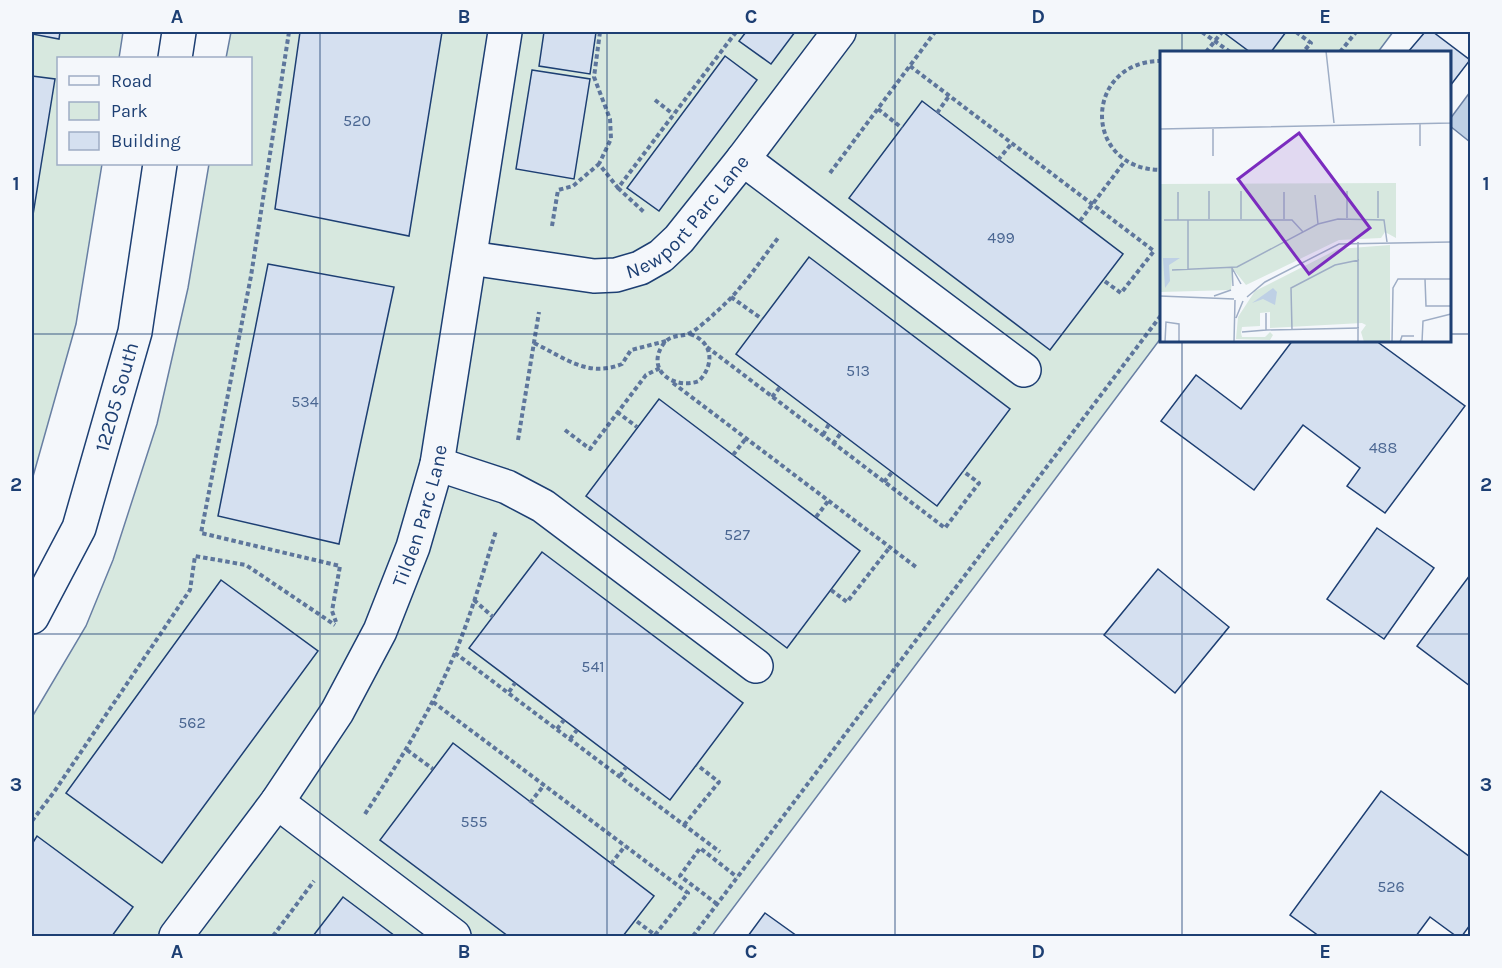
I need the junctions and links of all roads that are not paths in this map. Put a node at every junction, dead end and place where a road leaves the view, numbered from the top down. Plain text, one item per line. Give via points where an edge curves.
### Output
1 (179, 32) edge
2 (506, 32) edge
3 (839, 32) edge
4 (175, 57) edge
5 (743, 159) junction
6 (160, 165) edge
7 (470, 258) junction
8 (1024, 370) dead end
9 (437, 464) junction
10 (32, 617) edge
11 (756, 666) dead end
12 (277, 802) junction
13 (176, 936) edge
14 (453, 936) edge

1 - 4 street
2 - 7 street, Tilden Parc Lane
3 - 5 street, Newport Parc Lane
5 - 7 street, Newport Parc Lane via 679,239 640,268 594,276
5 - 8 street
6 - 10 street, 12205 South via 135,332 79,528
7 - 9 street, Tilden Parc Lane
9 - 11 street via 507,487 543,507
9 - 12 street, Tilden Parc Lane via 413,547 380,631 337,712
12 - 13 street, Tilden Parc Lane
12 - 14 street

